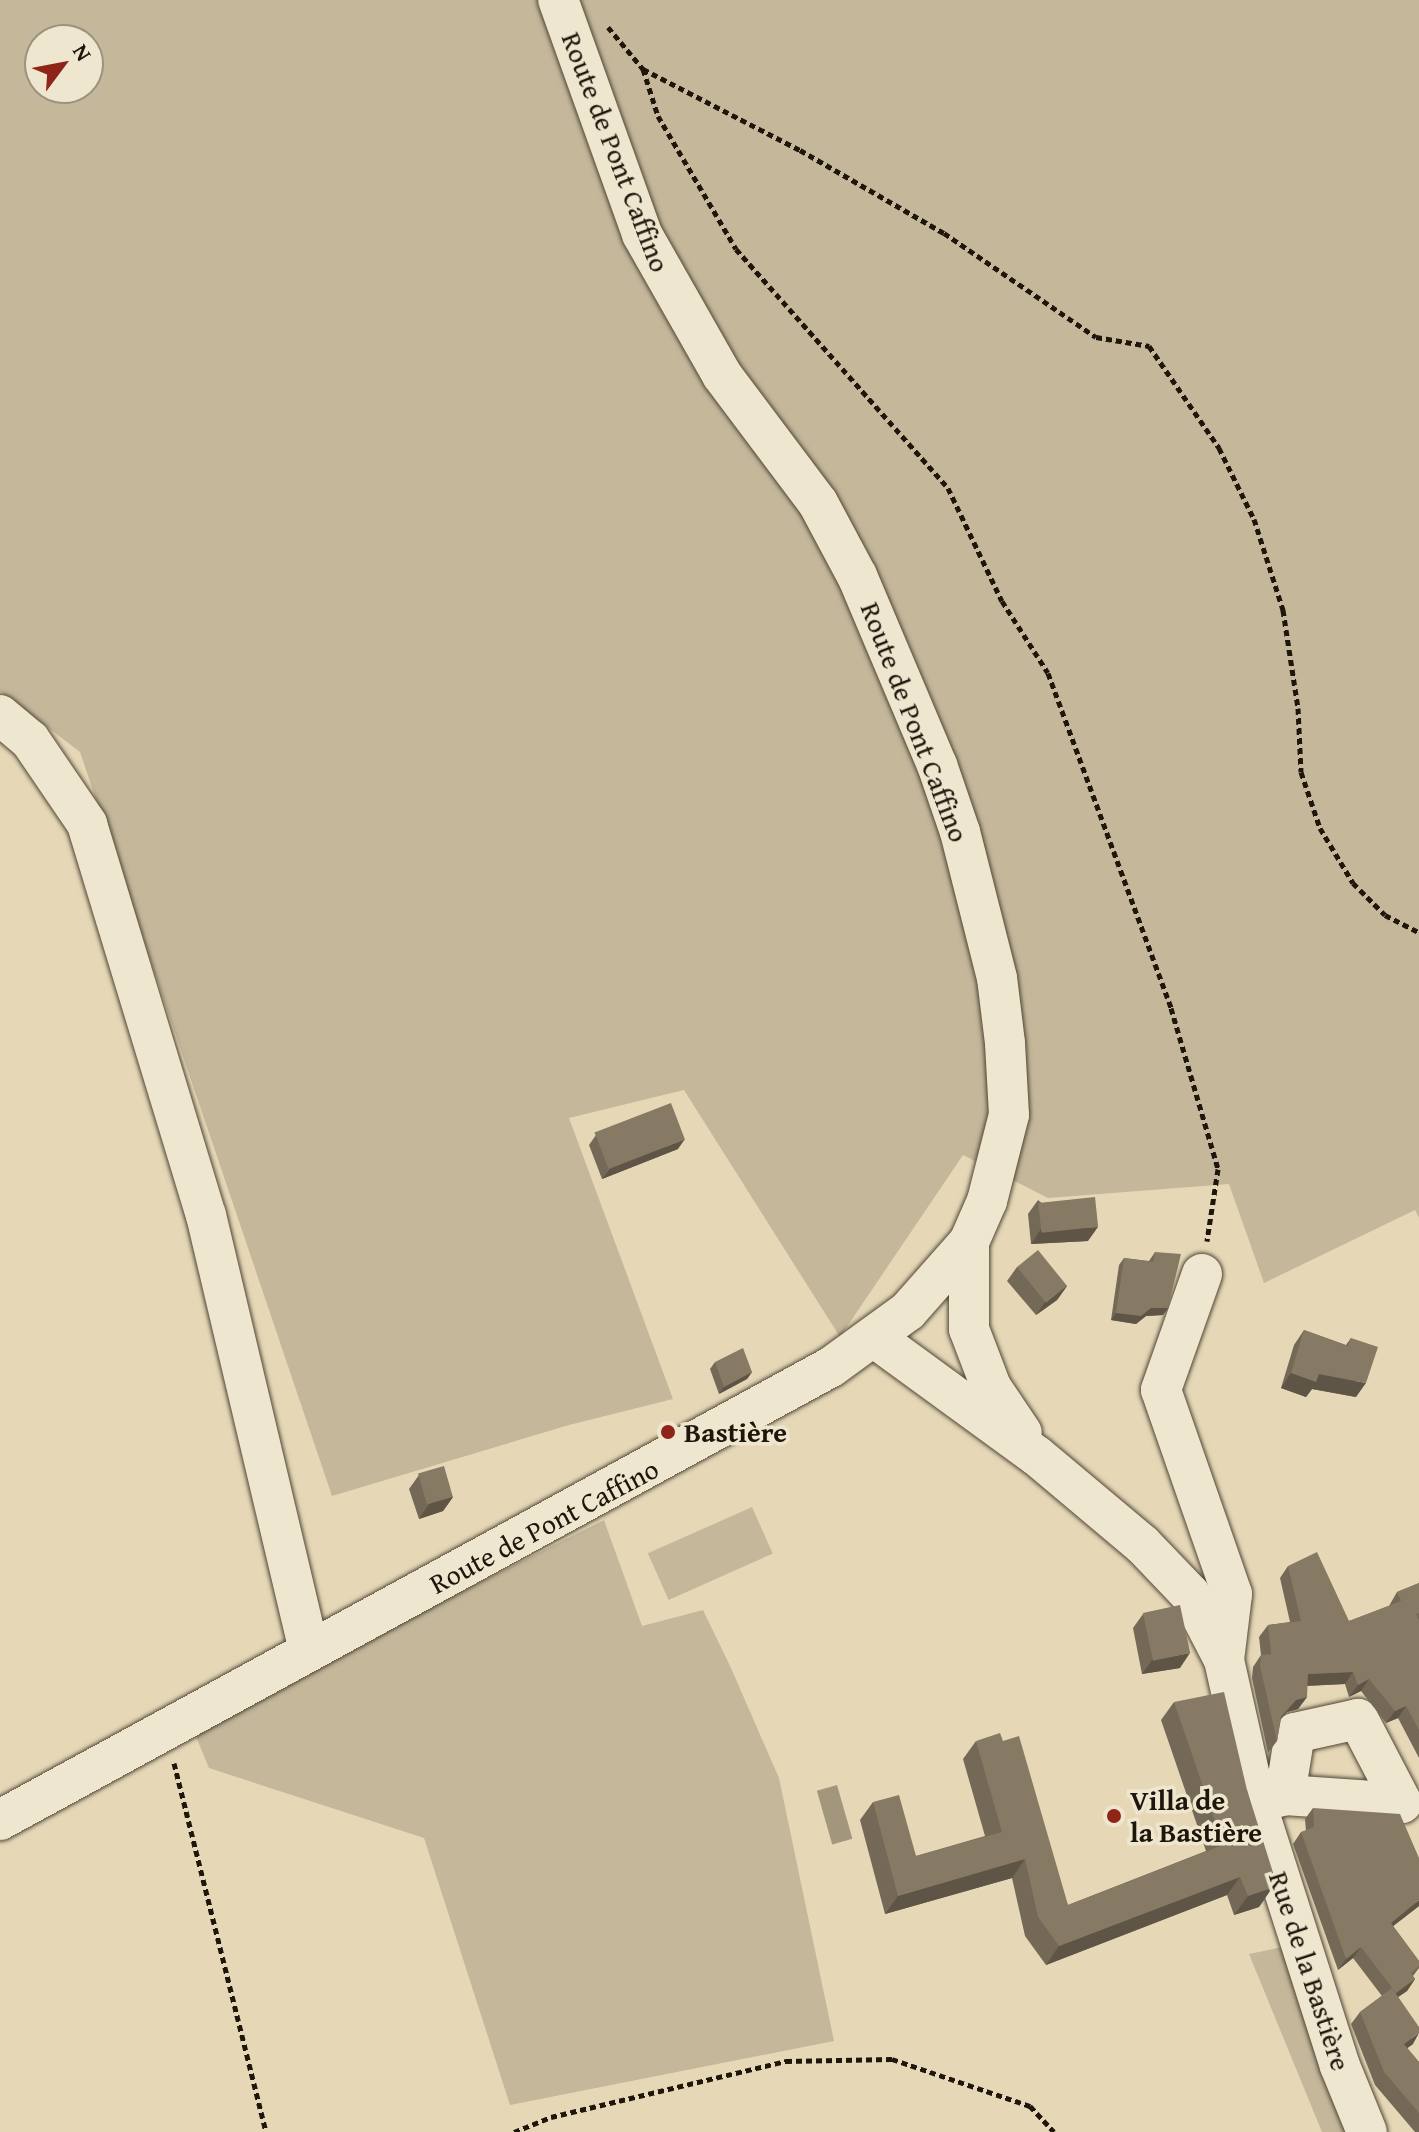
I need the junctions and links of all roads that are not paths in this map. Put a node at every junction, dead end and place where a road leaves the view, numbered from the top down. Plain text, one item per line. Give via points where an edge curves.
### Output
1 (558, 0) edge
2 (0, 715) edge
3 (969, 1242) junction
4 (1202, 1274) road end
5 (908, 1311) junction
6 (969, 1329) junction
7 (875, 1338) junction
8 (1037, 1456) junction
9 (309, 1650) junction
10 (1224, 1660) junction
11 (1271, 1799) junction
12 (1410, 1806) edge
13 (0, 1820) edge
14 (1367, 2132) edge

1 - 3 street, Route de Pont Caffino via 642,234 722,375 818,503 851,564 960,832 997,978 1009,1115 987,1201
2 - 9 street via 30,740 87,824 206,1215
3 - 5 street, Route de Pont Caffino
3 - 6 street
4 - 10 street via 1161,1390 1232,1594
5 - 6 street
5 - 7 street, Route de Pont Caffino
6 - 8 street via 991,1387
7 - 8 street
7 - 9 street, Route de Pont Caffino via 774,1401
8 - 10 street, Rue de la Bastière via 1142,1544 1190,1594
9 - 13 street, Route de Pont Caffino
10 - 11 street, Rue de la Bastière
11 - 12 street
11 - 12 street via 1295,1733 1358,1719
11 - 14 street, Rue de la Bastière via 1340,2066

